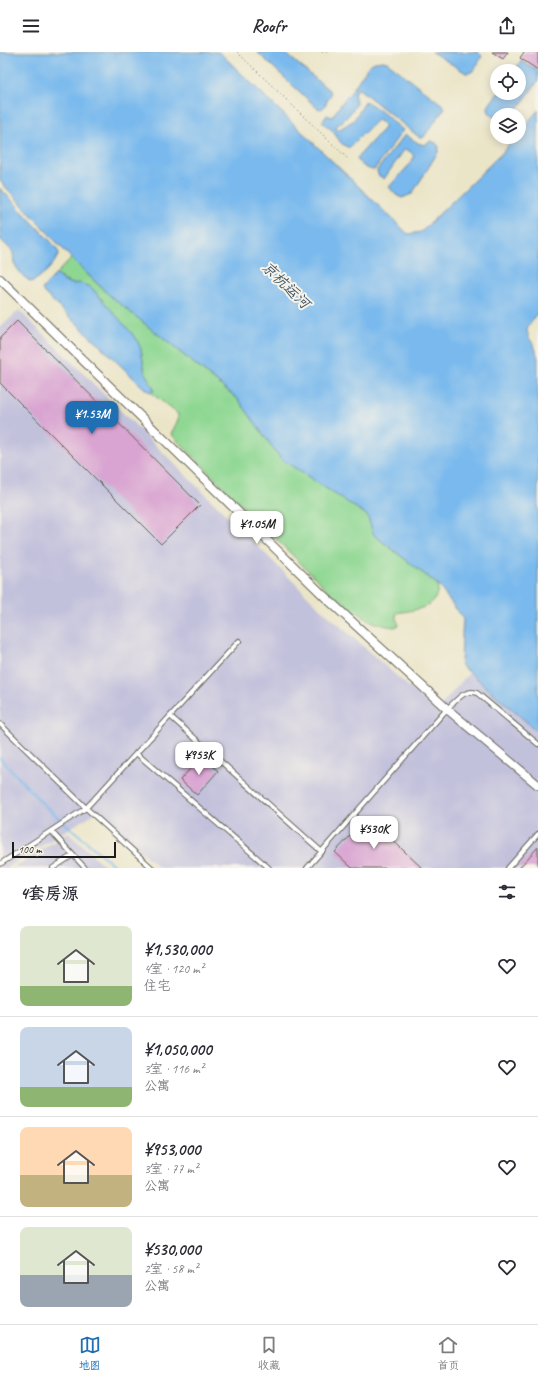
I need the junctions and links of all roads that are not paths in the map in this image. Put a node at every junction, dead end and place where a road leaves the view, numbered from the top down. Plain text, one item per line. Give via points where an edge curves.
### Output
1 (0, 279) edge
2 (239, 641) dead end
3 (447, 709) junction
4 (170, 716) junction
5 (0, 724) edge
6 (538, 744) edge
7 (136, 753) junction
8 (538, 785) edge
9 (86, 808) junction
10 (51, 832) junction
11 (538, 834) edge
12 (322, 852) junction
13 (73, 855) junction
14 (0, 864) edge
15 (53, 868) edge
16 (85, 868) edge
17 (152, 868) edge
18 (269, 868) edge
19 (307, 868) edge
20 (508, 868) edge

1 - 3 street via 324,596
2 - 4 lane
3 - 6 lane via 465,693 477,693
3 - 8 street
3 - 12 lane
4 - 7 lane
4 - 12 lane
5 - 9 lane
7 - 9 lane
7 - 18 lane
9 - 10 lane
9 - 17 lane
10 - 13 lane
10 - 14 lane
11 - 20 lane
12 - 19 lane
13 - 15 lane
13 - 16 lane

